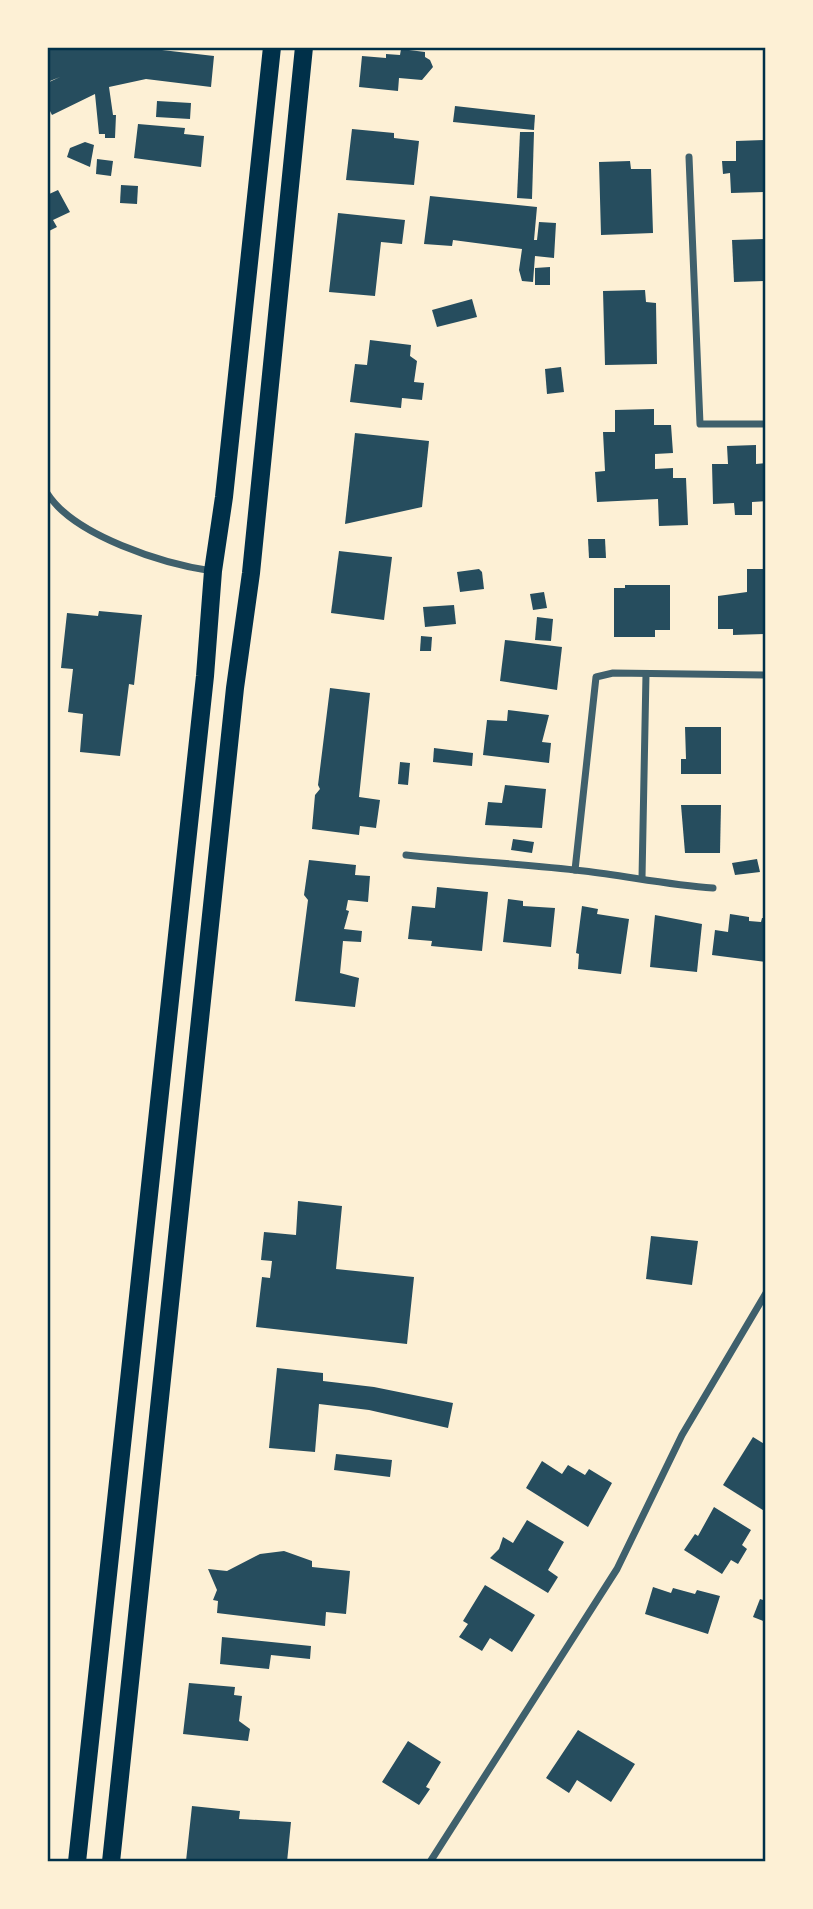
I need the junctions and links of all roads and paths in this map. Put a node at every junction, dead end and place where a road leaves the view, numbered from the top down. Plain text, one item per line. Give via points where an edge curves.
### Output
1 (272, 47) edge
2 (304, 47) edge
3 (689, 158) dead end
4 (766, 424) edge
5 (47, 493) edge
6 (212, 571) junction
7 (646, 674) junction
8 (766, 675) edge
9 (406, 855) dead end
10 (575, 870) junction
11 (642, 878) junction
12 (713, 888) dead end
13 (766, 1293) edge
14 (77, 1862) edge
15 (111, 1862) edge
16 (430, 1862) edge

1 - 6 main road
2 - 15 main road
3 - 4 street via 700,424
5 - 6 street via 54,504 87,527 142,553 181,567
6 - 14 main road
7 - 8 street
7 - 10 street via 596,677
7 - 11 street
9 - 10 street
10 - 11 street
11 - 12 street
13 - 16 street via 682,1435 617,1569

